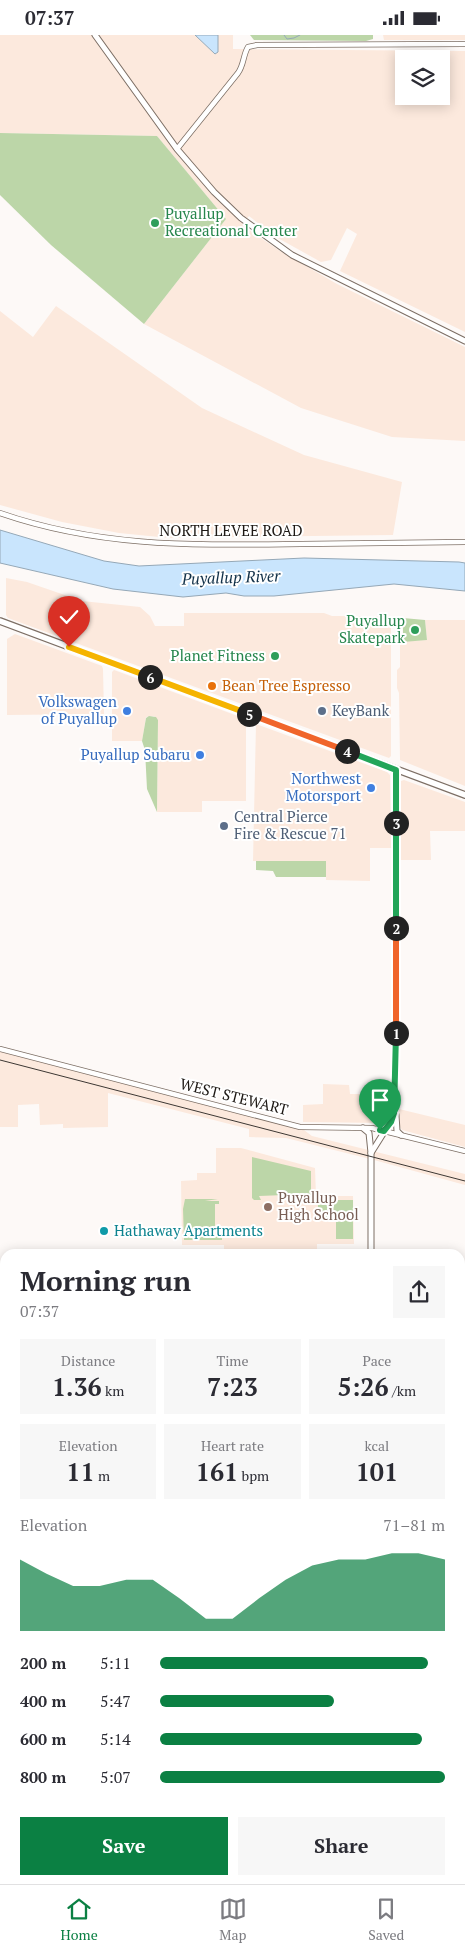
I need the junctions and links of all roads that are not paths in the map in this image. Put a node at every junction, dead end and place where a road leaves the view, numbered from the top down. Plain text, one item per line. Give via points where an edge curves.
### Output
1 (95, 35) edge
2 (465, 44) edge
3 (177, 149) junction
4 (465, 341) edge
5 (0, 513) edge
6 (465, 542) edge
7 (0, 621) edge
8 (396, 770) junction
9 (465, 795) edge
10 (0, 1049) edge
11 (395, 1106) junction
12 (363, 1128) junction
13 (384, 1131) junction
14 (401, 1135) junction
15 (465, 1151) edge
16 (371, 1153) junction
17 (372, 1249) edge

1 - 3 main road
2 - 3 street via 248,47 238,73
3 - 4 main road via 228,206 274,244
5 - 6 street, NORTH LEVEE ROAD via 78,534 161,544
7 - 8 main road
8 - 9 main road
8 - 11 main road
10 - 12 street, WEST STEWART via 300,1127
11 - 13 main road via 393,1118
11 - 14 main road via 397,1129
12 - 13 street, WEST STEWART
12 - 16 main road via 370,1133
13 - 14 street, WEST STEWART
13 - 16 main road
14 - 15 street, WEST STEWART
16 - 17 main road

